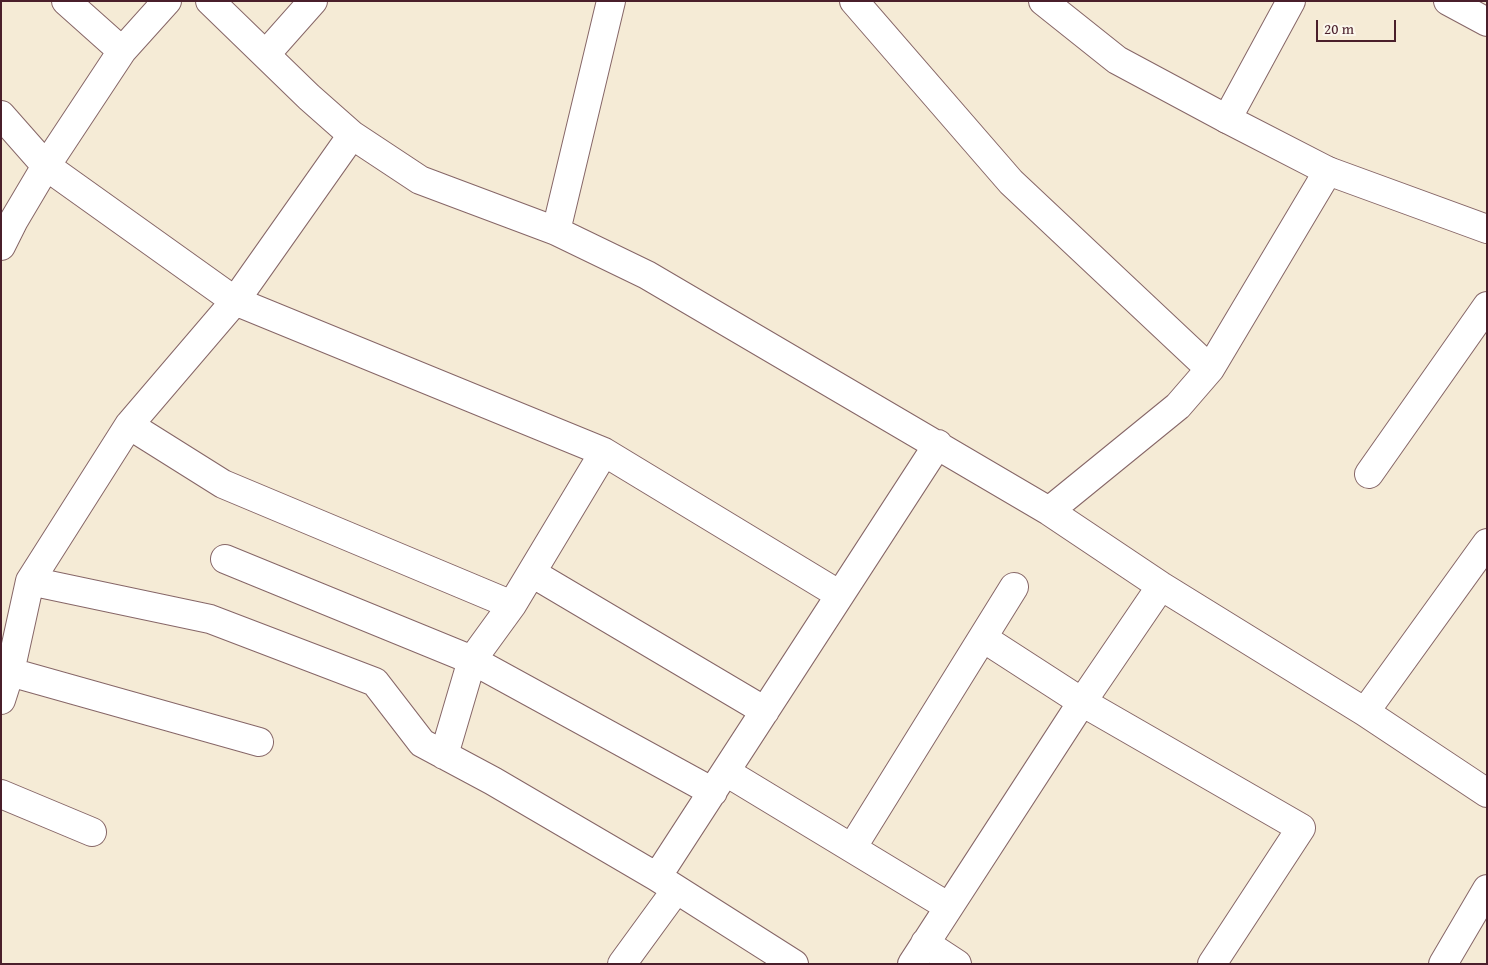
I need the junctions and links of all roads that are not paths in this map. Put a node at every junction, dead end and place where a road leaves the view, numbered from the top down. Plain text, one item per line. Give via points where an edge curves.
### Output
1 (66, 1) edge
2 (166, 1) edge
3 (210, 1) edge
4 (313, 1) edge
5 (611, 1) edge
6 (854, 1) edge
7 (1043, 1) edge
8 (1291, 1) edge
9 (1448, 1) edge
10 (1487, 22) edge
11 (122, 52) junction
12 (266, 54) junction
13 (1, 115) edge
14 (1227, 119) junction
15 (352, 135) junction
16 (46, 166) junction
17 (1328, 171) junction
18 (1487, 229) edge
19 (556, 230) junction
20 (1, 246) edge
21 (235, 301) junction
22 (1487, 306) edge
23 (1210, 369) junction
24 (129, 425) junction
25 (938, 444) junction
26 (604, 452) junction
27 (1369, 474) dead end
28 (1049, 511) junction
29 (1487, 543) edge
30 (224, 559) dead end
31 (532, 573) junction
32 (30, 581) junction
33 (1161, 586) junction
34 (1014, 587) dead end
35 (840, 596) junction
36 (512, 605) junction
37 (983, 638) junction
38 (472, 660) junction
39 (10, 672) junction
40 (1, 700) edge
41 (1082, 702) junction
42 (765, 711) junction
43 (1366, 712) junction
44 (259, 742) dead end
45 (444, 755) junction
46 (719, 782) junction
47 (1487, 793) edge
48 (1, 794) edge
49 (92, 832) dead end
50 (852, 848) junction
51 (667, 884) junction
52 (1487, 888) edge
53 (949, 907) junction
54 (918, 953) edge
55 (622, 964) edge
56 (794, 964) edge
57 (957, 964) edge
58 (1212, 964) edge
59 (1443, 964) edge

1 - 11 street
2 - 11 street
3 - 12 street
4 - 12 street
5 - 19 street
6 - 23 street via 1011,182
7 - 14 street via 1117,60
8 - 14 street
9 - 10 street
11 - 16 street
12 - 15 street
13 - 16 street
14 - 17 street
15 - 19 street via 420,180
15 - 21 street
16 - 20 street
16 - 21 street
17 - 18 street
17 - 23 street
19 - 25 street via 647,275
21 - 24 street
21 - 26 street
22 - 27 street
23 - 28 street via 1178,406
24 - 32 street
24 - 36 street via 223,484
25 - 28 street
25 - 35 street
26 - 31 street
26 - 35 street
28 - 33 street
29 - 43 street
30 - 38 street
31 - 36 street
31 - 42 street
32 - 39 street
32 - 45 street via 210,619 375,682 422,743
33 - 41 street
33 - 43 street
34 - 37 street
35 - 42 street
36 - 38 street
37 - 41 street
37 - 50 street
38 - 45 street
38 - 46 street
39 - 40 street
39 - 44 street
41 - 53 street
41 - 58 street via 1301,828
42 - 46 street
43 - 47 street
45 - 51 street
46 - 50 street
46 - 51 street
48 - 49 street
50 - 53 street
51 - 55 street
51 - 56 street
52 - 59 street
53 - 54 street
54 - 57 street

